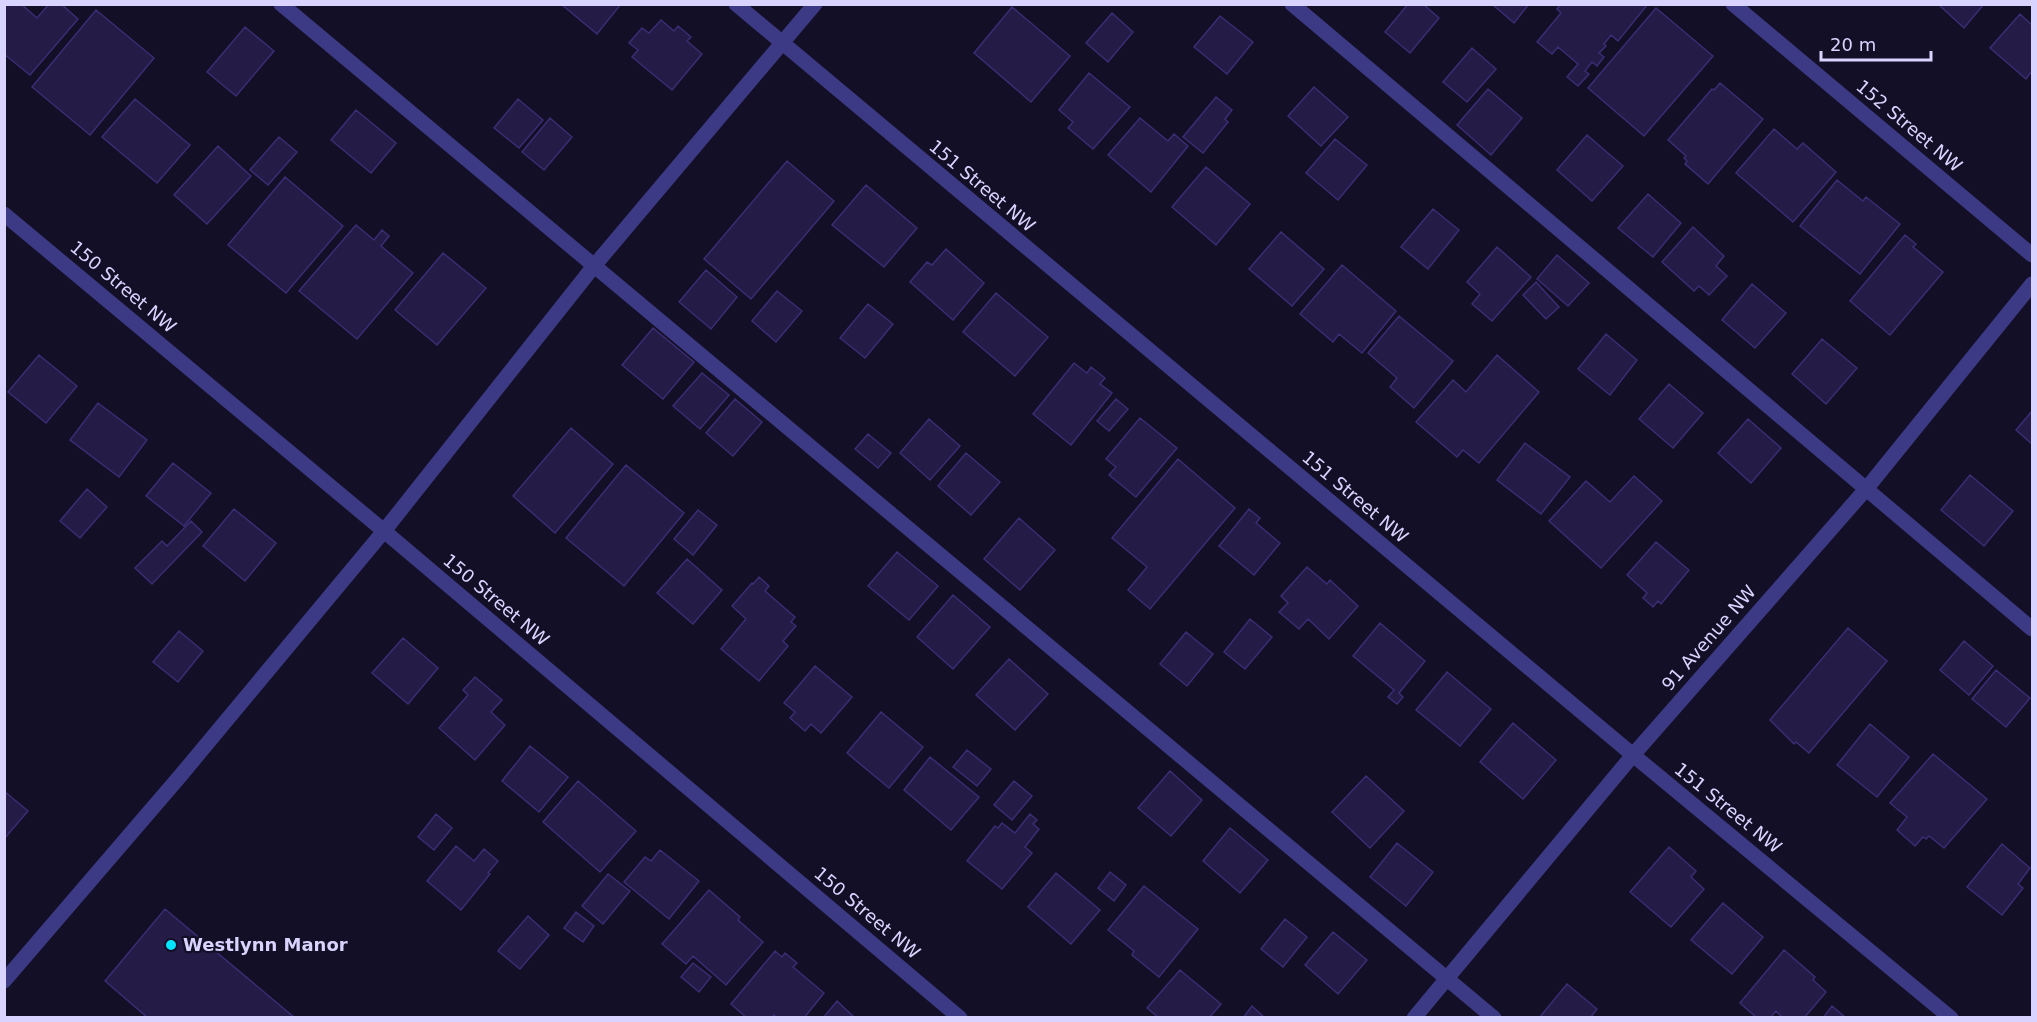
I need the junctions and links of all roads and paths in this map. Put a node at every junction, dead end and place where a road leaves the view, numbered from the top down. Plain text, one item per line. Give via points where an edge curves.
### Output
1 (281, 4) edge
2 (736, 4) edge
3 (815, 4) edge
4 (1292, 4) edge
5 (1733, 4) edge
6 (782, 43) junction
7 (4, 214) edge
8 (2032, 255) edge
9 (594, 266) junction
10 (2032, 284) edge
11 (1867, 488) junction
12 (384, 531) junction
13 (2032, 629) edge
14 (1633, 755) junction
15 (1448, 979) junction
16 (4, 981) edge
17 (960, 1017) edge
18 (1414, 1017) edge
19 (1494, 1017) edge
20 (1952, 1017) edge

1 - 9 street
2 - 6 street, 151 Street NW
3 - 6 street
4 - 11 street
5 - 8 street, 152 Street NW
6 - 9 street
6 - 14 street, 151 Street NW
7 - 12 street, 150 Street NW
9 - 12 street
9 - 15 street
10 - 11 street, 91 Avenue NW
11 - 13 street
11 - 14 street, 91 Avenue NW
12 - 16 street
12 - 17 street, 150 Street NW
14 - 15 street, 91 Avenue NW
14 - 20 street, 151 Street NW
15 - 18 street, 91 Avenue NW
15 - 19 street

